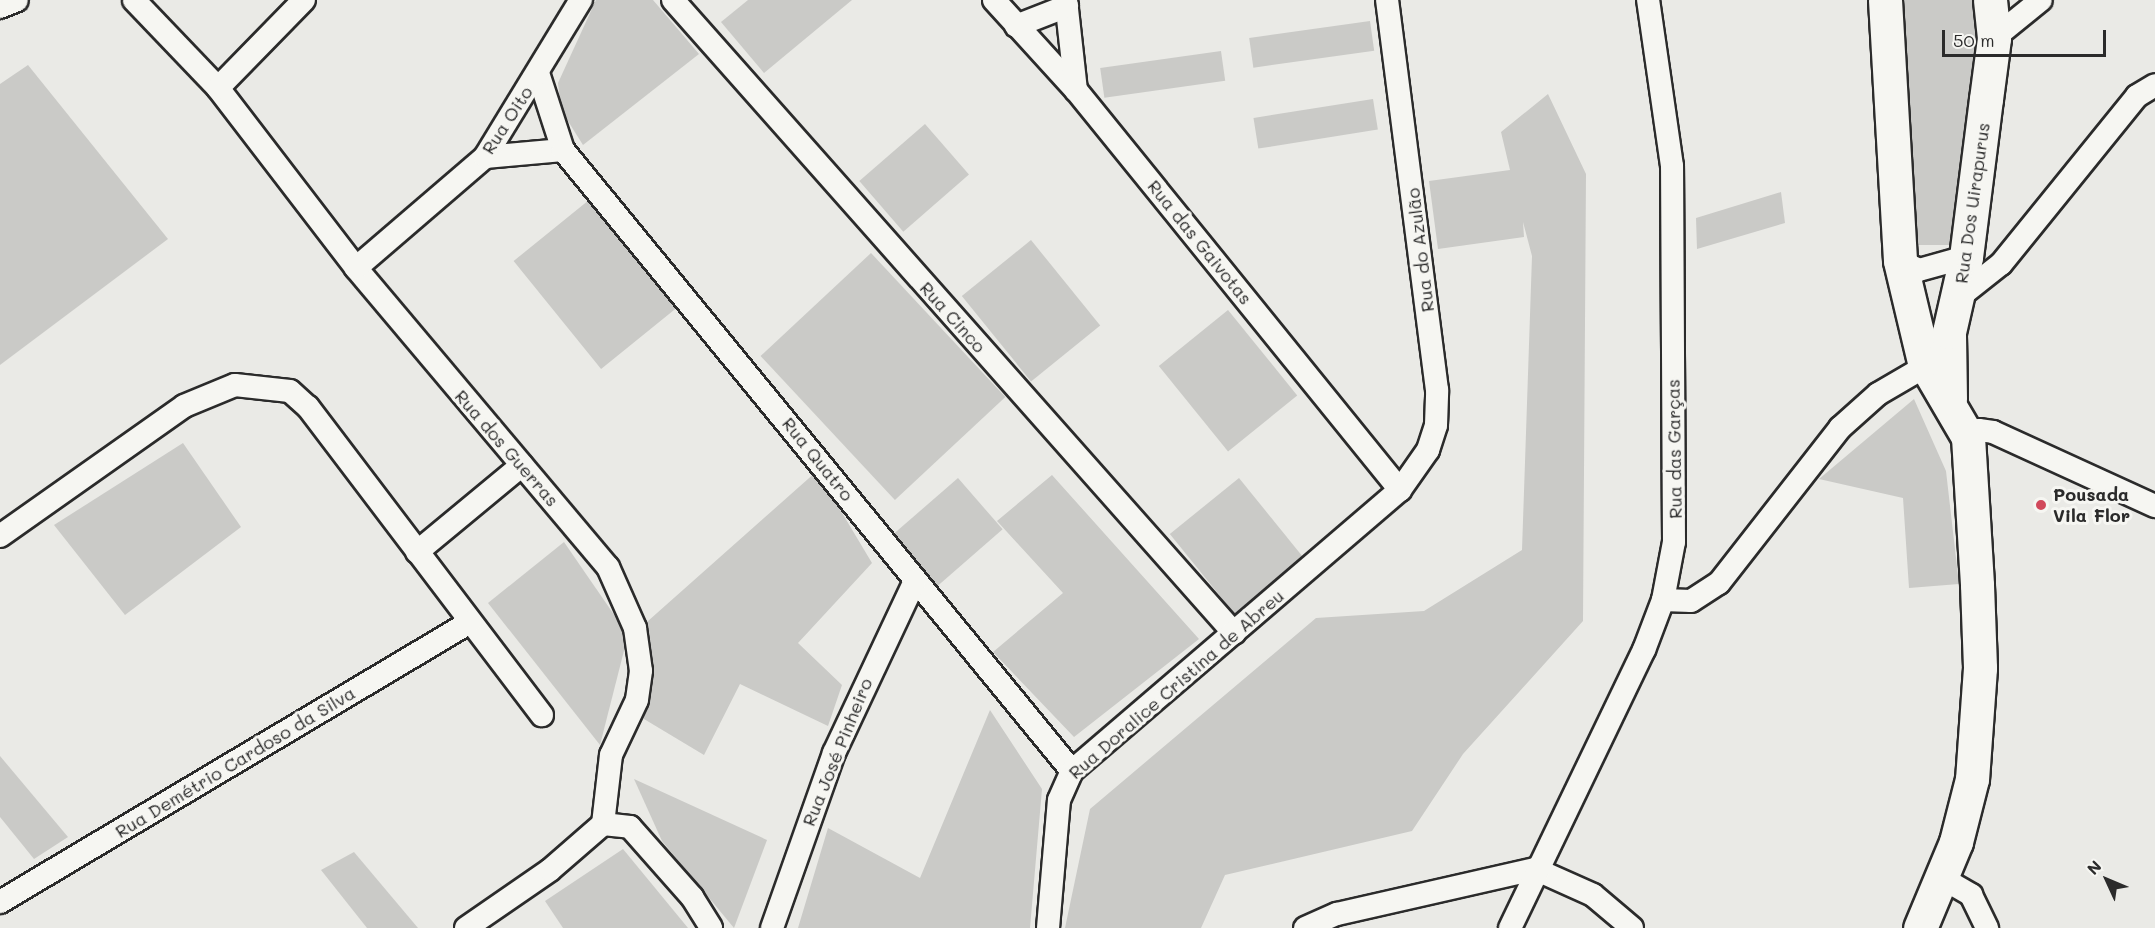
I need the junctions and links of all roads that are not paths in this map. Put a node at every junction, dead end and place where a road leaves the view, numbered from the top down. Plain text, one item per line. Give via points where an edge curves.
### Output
1 (17, 0) edge
2 (134, 0) edge
3 (304, 0) edge
4 (581, 0) edge
5 (673, 0) edge
6 (994, 0) edge
7 (1387, 0) edge
8 (1648, 0) edge
9 (1885, 0) edge
10 (1990, 0) edge
11 (2041, 0) edge
12 (1066, 3) edge
13 (0, 7) edge
14 (1016, 26) junction
15 (1994, 38) junction
16 (538, 73) junction
17 (2155, 85) edge
18 (218, 88) junction
19 (1076, 90) junction
20 (563, 150) junction
21 (485, 157) junction
22 (1966, 257) junction
23 (1900, 261) junction
24 (356, 268) junction
25 (1959, 297) junction
26 (1936, 358) junction
27 (1968, 437) junction
28 (522, 465) junction
29 (1400, 490) junction
30 (2155, 506) edge
31 (0, 536) edge
32 (417, 552) junction
33 (915, 581) junction
34 (1663, 600) junction
35 (470, 622) junction
36 (1234, 633) junction
37 (542, 715) dead end
38 (1072, 771) junction
39 (603, 824) junction
40 (1535, 869) junction
41 (1942, 878) junction
42 (0, 902) edge
43 (466, 928) edge
44 (711, 928) edge
45 (772, 928) edge
46 (1048, 928) edge
47 (1305, 928) edge
48 (1509, 928) edge
49 (1632, 928) edge
50 (1920, 928) edge
51 (1987, 928) edge

1 - 13 street
2 - 18 street, Rua dos Guerras
3 - 18 street
4 - 16 street, Rua Oito
5 - 36 street, Rua Cinco
6 - 14 street, Rua das Gaivotas
7 - 29 street, Rua do Azulão via 1437,390 1436,425 1428,450
8 - 34 street, Rua das Garças via 1672,166 1676,469 1674,542
9 - 23 main road
10 - 15 main road, Rua Dos Uirapurus
11 - 15 street
12 - 14 street
12 - 19 street
14 - 19 street, Rua das Gaivotas
15 - 22 main road, Rua Dos Uirapurus
16 - 20 street, Rua Quatro
16 - 21 street, Rua Oito
17 - 25 street via 2137,96 2001,264
18 - 24 street, Rua dos Guerras
19 - 29 street, Rua das Gaivotas
20 - 21 street
20 - 33 street, Rua Quatro
21 - 24 street, Rua Oito
22 - 23 street via 1919,270
22 - 25 main road, Rua Dos Uirapurus
23 - 26 main road
24 - 28 street, Rua dos Guerras
25 - 26 main road, Rua Dos Uirapurus
26 - 27 main road, Rua Dos Uirapurus via 1950,405
26 - 34 street via 1840,428 1719,584 1691,601
27 - 30 street via 1979,430 1993,432
27 - 41 main road via 1980,668 1976,753 1967,805
28 - 32 street
28 - 39 street, Rua dos Guerras via 608,567 635,628 641,671 637,699 610,755
29 - 36 street, Rua Doralice Cristina de Abreu
31 - 32 street via 184,406 235,385 290,391
32 - 35 street
33 - 38 street, Rua Quatro
33 - 45 street, Rua José Pinheiro via 834,753
34 - 40 street, Rua das Garças
35 - 37 street
35 - 42 street, Rua Demétrio Cardoso da Silva
36 - 38 street, Rua Doralice Cristina de Abreu
38 - 46 street, Rua Doralice Cristina de Abreu via 1059,800
39 - 43 street via 550,870
39 - 44 street via 630,827 692,897
40 - 47 street via 1337,914
40 - 48 street, Rua das Garças
40 - 49 street via 1593,895
41 - 50 main road
41 - 51 street via 1971,895

